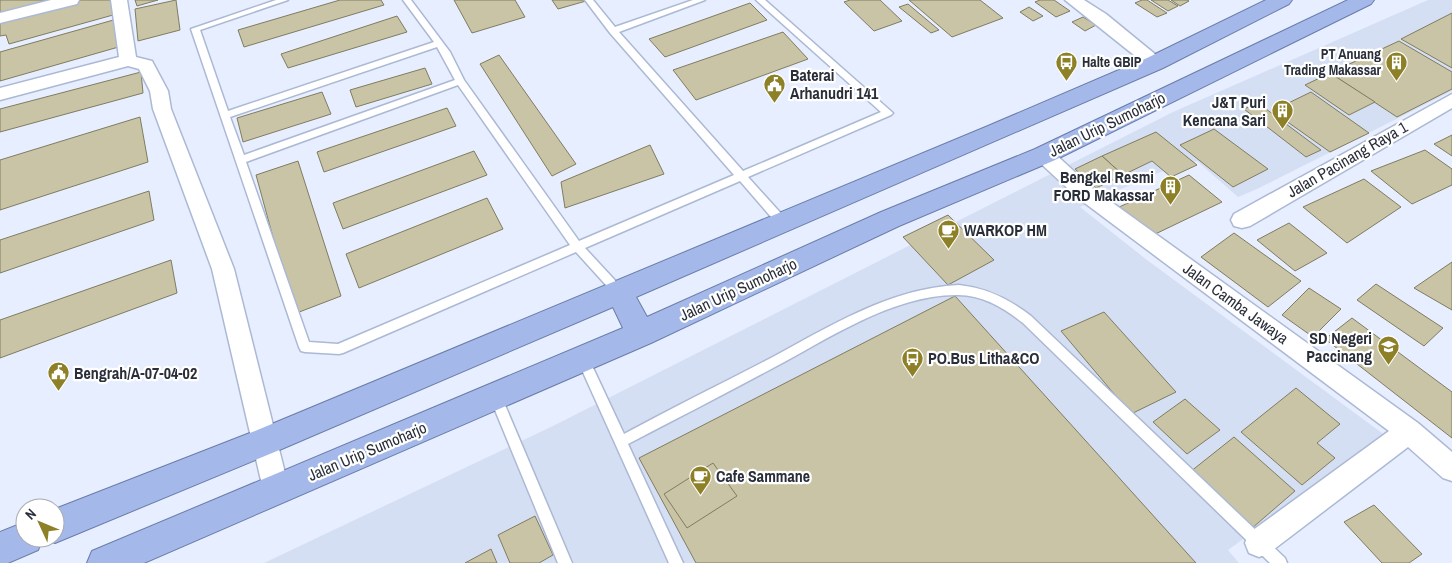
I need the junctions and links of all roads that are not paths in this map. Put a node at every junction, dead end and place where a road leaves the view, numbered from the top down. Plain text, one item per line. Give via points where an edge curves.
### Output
1 (71, 0) edge
2 (119, 0) edge
3 (284, 0) edge
4 (407, 0) edge
5 (589, 0) edge
6 (701, 0) edge
7 (760, 0) edge
8 (1073, 0) edge
9 (1282, 0) edge
10 (1364, 0) edge
11 (0, 18) edge
12 (613, 31) junction
13 (439, 43) junction
14 (128, 60) junction
15 (1155, 62) junction
16 (460, 81) junction
17 (0, 94) edge
18 (1452, 100) edge
19 (226, 115) junction
20 (1044, 156) junction
21 (240, 160) junction
22 (741, 176) junction
23 (791, 218) junction
24 (1242, 220) dead end
25 (577, 246) junction
26 (825, 248) junction
27 (619, 292) junction
28 (641, 334) junction
29 (583, 359) junction
30 (496, 398) junction
31 (1409, 431) junction
32 (266, 441) junction
33 (620, 442) junction
34 (1452, 469) edge
35 (276, 489) junction
36 (65, 522) edge
37 (15, 542) edge
38 (1259, 543) junction
39 (0, 548) edge
40 (104, 563) edge
41 (565, 563) edge
42 (676, 563) edge
43 (1280, 563) edge

1 - 11 street
2 - 14 street
3 - 19 lane via 195,30
4 - 13 lane
5 - 12 lane
6 - 12 lane
7 - 22 lane via 888,114
8 - 15 street
9 - 15 highway
10 - 20 highway, Jalan Urip Sumoharjo
12 - 22 lane
13 - 16 lane
13 - 19 lane
14 - 17 street
14 - 32 street via 146,65 160,91 162,109 223,269
15 - 23 highway
16 - 21 lane
16 - 25 lane
18 - 24 street, Jalan Pacinang Raya 1
19 - 21 lane
20 - 26 highway, Jalan Urip Sumoharjo via 991,175
20 - 31 street, Jalan Camba Jawaya via 1085,193
21 - 25 lane via 305,348 338,349
22 - 23 lane
22 - 25 lane
23 - 26 highway
23 - 27 highway
25 - 27 lane
26 - 28 highway, Jalan Urip Sumoharjo
27 - 28 highway
27 - 32 highway
28 - 29 highway, Jalan Urip Sumoharjo
29 - 30 highway, Jalan Urip Sumoharjo
29 - 33 lane
30 - 35 highway, Jalan Urip Sumoharjo
30 - 41 lane
31 - 34 street, Jalan Camba Jawaya
31 - 38 street
32 - 35 street
32 - 36 highway
33 - 38 lane via 894,303 937,290 977,292 1013,309 1039,329
33 - 42 lane
35 - 40 highway, Jalan Urip Sumoharjo
37 - 39 highway
38 - 43 lane

